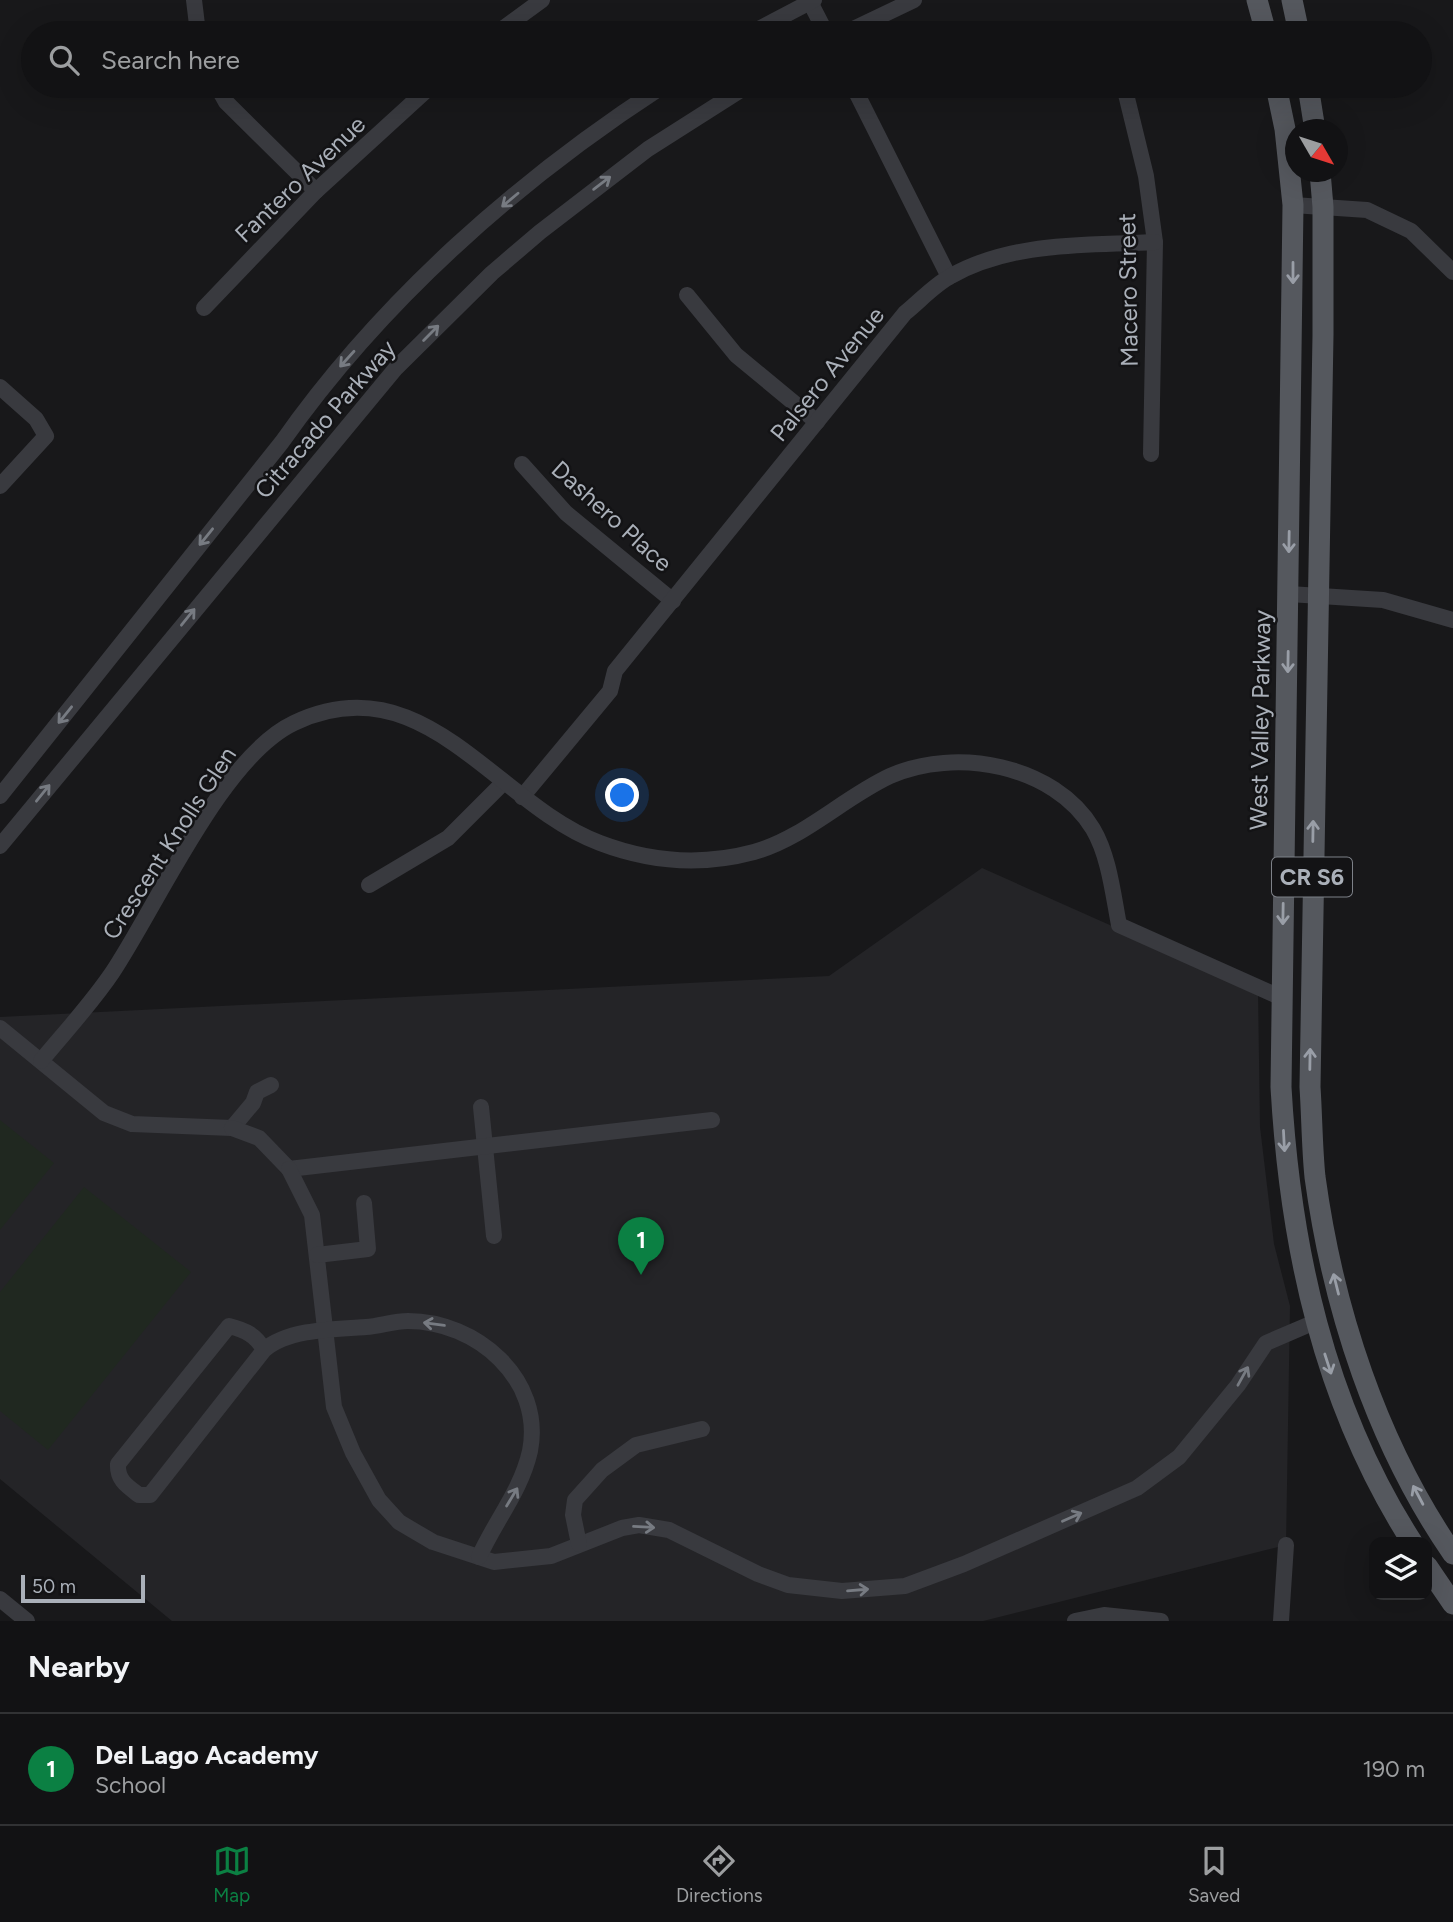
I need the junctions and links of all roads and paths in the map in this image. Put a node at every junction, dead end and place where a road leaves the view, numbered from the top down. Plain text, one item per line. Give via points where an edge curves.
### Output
1 (194, 0) edge
2 (542, 0) edge
3 (914, 0) edge
4 (1258, 0) edge
5 (1292, 0) edge
6 (811, 1) edge
7 (197, 21) edge
8 (513, 21) edge
9 (774, 21) edge
10 (821, 21) edge
11 (870, 21) edge
12 (1263, 21) edge
13 (1296, 21) edge
14 (224, 98) edge
15 (418, 98) edge
16 (646, 98) edge
17 (728, 98) edge
18 (859, 98) edge
19 (1127, 98) edge
20 (1278, 98) edge
21 (1310, 98) edge
22 (1313, 119) edge
23 (1321, 182) edge
24 (316, 191) junction
25 (1293, 205) junction
26 (1323, 207) junction
27 (1155, 242) junction
28 (1453, 272) edge
29 (949, 276) junction
30 (687, 295) dead end
31 (204, 308) dead end
32 (0, 387) edge
33 (817, 422) junction
34 (1152, 454) dead end
35 (522, 464) dead end
36 (0, 486) edge
37 (1289, 594) junction
38 (1318, 595) junction
39 (673, 601) junction
40 (1453, 620) edge
41 (504, 782) junction
42 (0, 796) edge
43 (522, 797) junction
44 (0, 846) edge
45 (369, 885) dead end
46 (1282, 998) junction
47 (0, 1028) edge
48 (41, 1062) junction
49 (271, 1085) dead end
50 (481, 1107) dead end
51 (712, 1120) dead end
52 (232, 1128) junction
53 (485, 1146) junction
54 (289, 1169) junction
55 (364, 1203) dead end
56 (494, 1236) dead end
57 (317, 1255) junction
58 (1315, 1322) junction
59 (325, 1330) junction
60 (264, 1350) junction
61 (702, 1429) dead end
62 (1409, 1537) edge
63 (579, 1544) junction
64 (1286, 1545) dead end
65 (1453, 1554) edge
66 (479, 1557) junction
67 (1432, 1573) edge
68 (0, 1599) edge
69 (1453, 1604) edge
70 (27, 1621) edge
71 (1075, 1621) edge
72 (1161, 1621) edge
73 (1281, 1621) edge

1 - 7 street
2 - 8 street
3 - 11 street
4 - 12 main road
5 - 13 main road
6 - 9 street
6 - 10 street
14 - 24 street
15 - 24 street, Fantero Avenue
16 -> 42 street, Citracado Parkway via 537,177 389,313 316,394
44 -> 17 street, Citracado Parkway via 318,458 436,327 492,273 595,189
18 - 29 street
19 - 27 street, Macero Street via 1146,176
20 - 25 main road, West Valley Parkway / CR S6
21 - 22 main road
23 - 26 main road, CR S6
24 - 31 street, Fantero Avenue
25 - 26 street
25 -> 37 main road, West Valley Parkway / CR S6
26 - 28 street via 1367,210 1411,231
26 - 38 main road, CR S6
27 - 29 street, Palsero Avenue via 1021,250 999,254
27 - 34 street, Macero Street
29 - 33 street, Palsero Avenue via 905,313
30 - 33 street via 736,355
32 - 36 street via 36,419 46,436
33 - 39 street, Palsero Avenue
35 - 39 street, Dashero Place via 566,513
37 - 38 street
37 -> 46 main road, West Valley Parkway / CR S6
38 - 40 street via 1383,600
65 -> 38 main road, CR S6 via 1384,1428 1361,1368 1325,1241 1315,1175 1310,1087
39 - 43 street, Palsero Avenue via 615,671 610,691
41 - 43 street, Crescent Knolls Glen
41 - 45 street via 448,838
41 - 48 street, Crescent Knolls Glen via 440,731 391,712 342,710 306,719 277,733 230,782 111,974
43 - 46 street, Crescent Knolls Glen via 552,820 600,843 662,860 696,861 756,851 788,839 857,795 911,769 933,763 1003,767 1049,787 1087,820 1101,845 1119,925
46 -> 58 main road, West Valley Parkway / CR S6 via 1285,1165 1298,1255
47 - 48 street
48 - 52 street via 104,1113 132,1124
49 - 52 street via 257,1092
50 - 53 street
51 - 53 street
52 - 54 street via 259,1138
53 - 54 street
53 - 56 street
54 - 57 street via 312,1214
55 - 57 street via 368,1249
57 - 59 street
58 -> 62 main road, West Valley Parkway / CR S6 via 1336,1389 1367,1461
63 -> 58 street via 639,1525 669,1530 788,1585 842,1591 905,1586 1137,1488 1179,1457 1266,1343
59 - 60 street via 273,1342
59 - 66 street via 334,1407 379,1500 400,1522 433,1542
66 -> 59 street via 520,1485 530,1449 530,1415 516,1377 482,1341 448,1326 408,1321
60 - 60 street via 258,1339 242,1329 229,1326 219,1334 118,1464 123,1482 139,1495 150,1495
61 - 63 street via 636,1445 602,1470 575,1500 572,1516
63 - 66 street via 551,1556 494,1562
64 - 73 street
67 - 69 main road
68 - 70 street
71 - 72 street via 1104,1615

